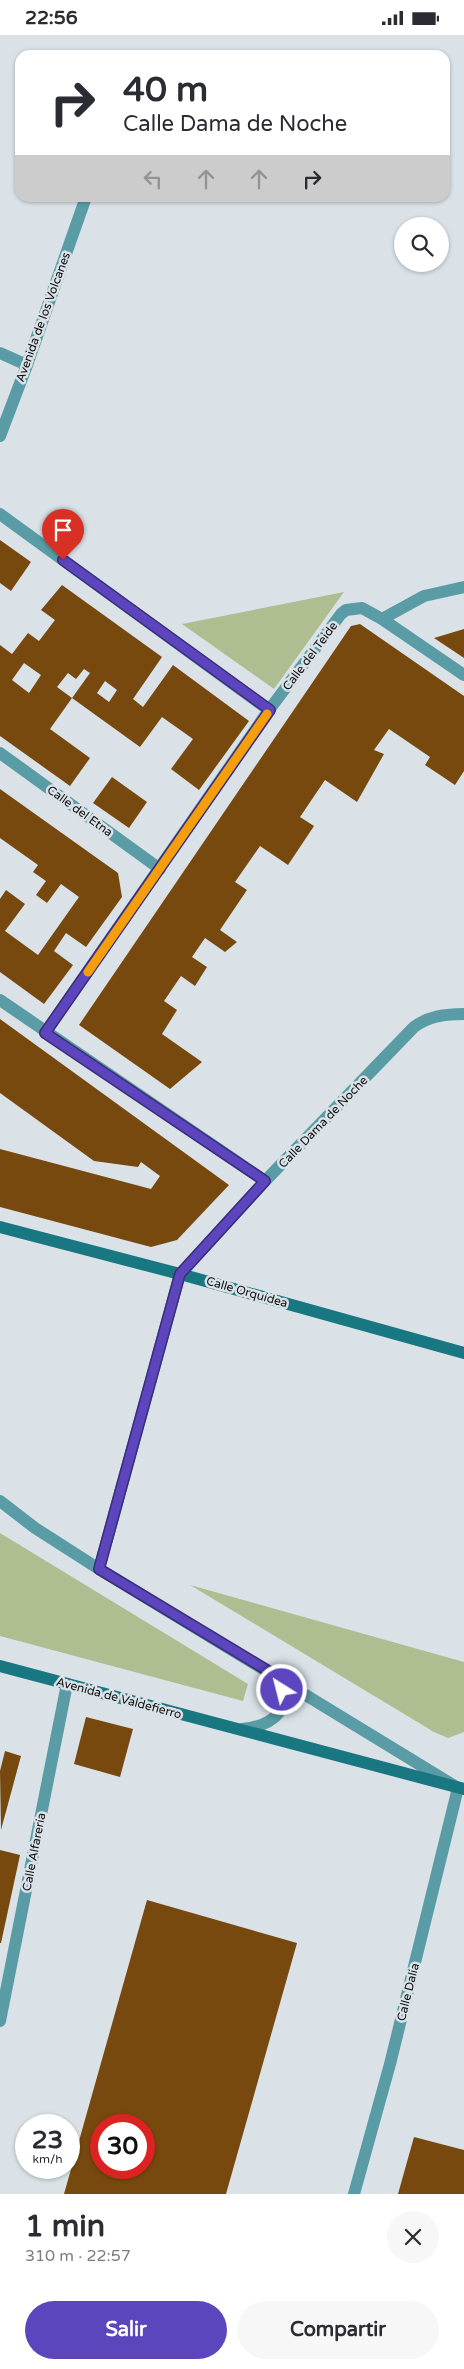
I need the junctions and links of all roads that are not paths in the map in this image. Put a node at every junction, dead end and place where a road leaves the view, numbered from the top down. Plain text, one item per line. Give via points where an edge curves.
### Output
1 (84, 202) edge
2 (0, 353) edge
3 (27, 365) junction
4 (0, 436) edge
5 (0, 514) edge
6 (464, 587) edge
7 (382, 619) junction
8 (464, 675) edge
9 (270, 710) junction
10 (0, 753) edge
11 (160, 869) junction
12 (0, 1000) edge
13 (464, 1014) edge
14 (45, 1033) junction
15 (265, 1181) junction
16 (0, 1227) edge
17 (180, 1274) junction
18 (464, 1353) edge
19 (0, 1501) edge
20 (99, 1569) junction
21 (0, 1666) edge
22 (275, 1675) junction
23 (67, 1684) junction
24 (237, 1730) junction
25 (461, 1789) edge
26 (0, 2021) edge
27 (354, 2194) edge

1 - 3 street, Avenida de los Volcanes
2 - 3 street
3 - 4 street, Avenida de los Volcanes
5 - 9 street
6 - 7 street via 424,597
7 - 8 street, Calle del Teide
7 - 9 street, Calle del Teide via 362,608 346,610
9 - 11 street, Calle del Teide
10 - 11 street, Calle del Etna
11 - 14 street, Calle del Teide
12 - 14 street
13 - 15 street, Calle Dama de Noche via 437,1016 414,1027
14 - 15 street
15 - 17 street, Calle Dama de Noche
16 - 17 street, Calle Orquídea
17 - 18 street, Calle Orquídea
17 - 20 street, Calle Dama de Noche
19 - 20 street
20 - 22 street
21 - 23 street, Avenida de Valdefierro
22 - 24 street, Avenida de Valdefierro via 280,1682 282,1700 276,1719 256,1728
22 - 25 street
23 - 24 street, Avenida de Valdefierro
23 - 26 street, Calle Alfarería
24 - 25 street, Avenida de Valdefierro
25 - 27 street, Calle Dalia

